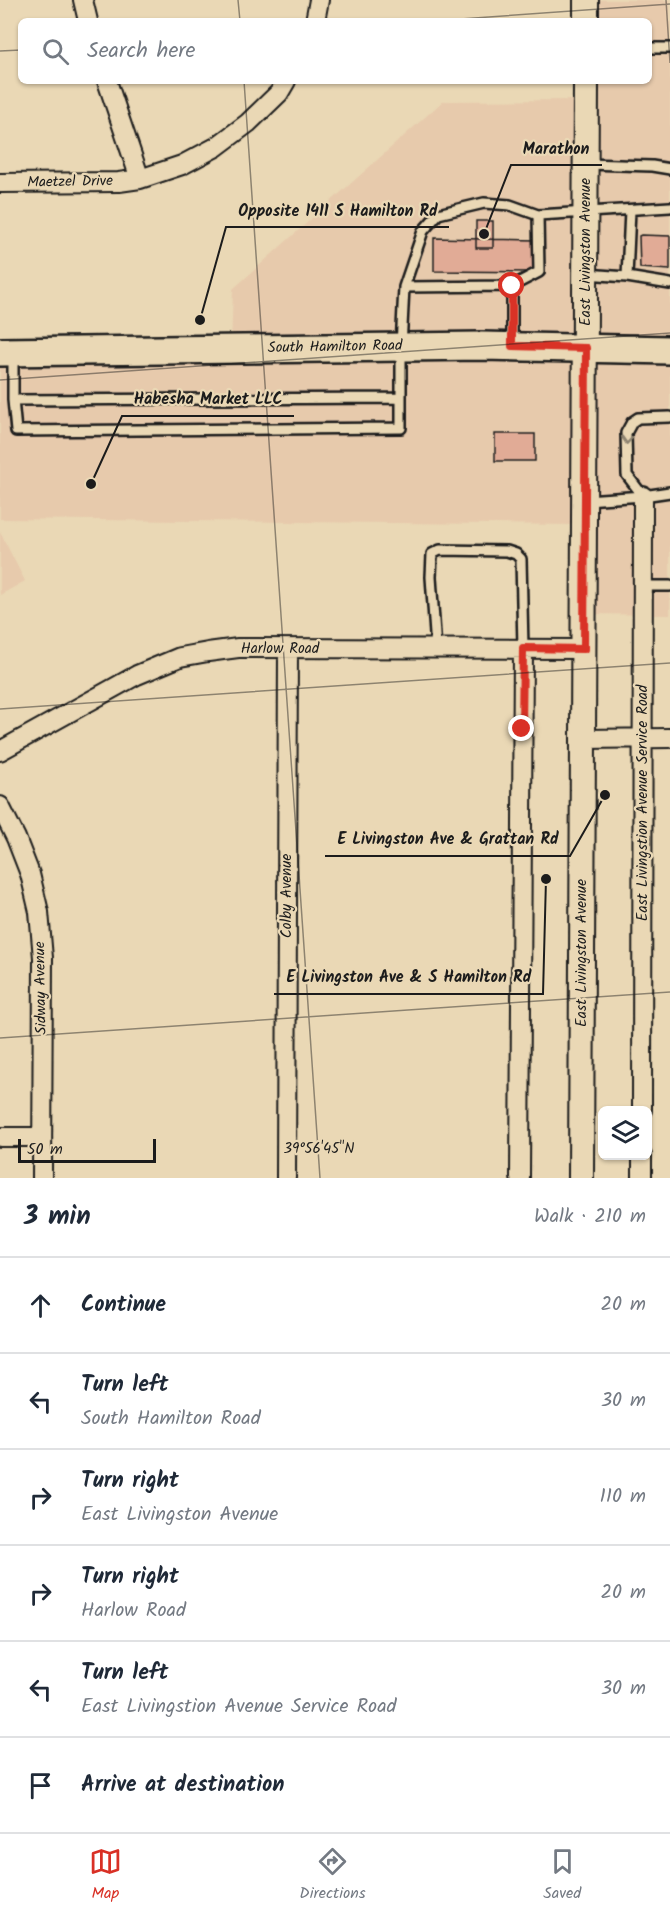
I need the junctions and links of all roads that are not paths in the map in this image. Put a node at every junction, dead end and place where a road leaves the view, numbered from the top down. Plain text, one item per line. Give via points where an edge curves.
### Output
1 (82, 0) edge
2 (319, 0) edge
3 (586, 0) edge
4 (87, 18) edge
5 (316, 18) edge
6 (586, 18) edge
7 (652, 48) edge
8 (670, 48) edge
9 (108, 84) edge
10 (284, 84) edge
11 (586, 84) edge
12 (586, 164) junction
13 (670, 169) edge
14 (140, 179) junction
15 (0, 183) edge
16 (670, 207) edge
17 (630, 210) junction
18 (586, 212) junction
19 (538, 214) junction
20 (586, 274) junction
21 (627, 278) junction
22 (670, 284) edge
23 (512, 286) junction
24 (404, 287) junction
25 (512, 346) junction
26 (401, 347) junction
27 (586, 348) junction
28 (670, 350) edge
29 (7, 352) edge
30 (401, 398) junction
31 (13, 400) junction
32 (670, 417) edge
33 (670, 492) edge
34 (643, 496) junction
35 (585, 500) junction
36 (643, 586) junction
37 (670, 586) edge
38 (523, 648) junction
39 (288, 649) junction
40 (436, 649) junction
41 (584, 649) junction
42 (670, 738) edge
43 (584, 739) junction
44 (644, 739) junction
45 (0, 751) edge
46 (0, 806) edge
47 (642, 1106) edge
48 (0, 1137) edge
49 (42, 1137) junction
50 (642, 1160) edge
51 (42, 1178) edge
52 (286, 1178) edge
53 (520, 1178) edge
54 (581, 1178) edge
55 (642, 1178) edge

1 - 4 street
2 - 5 street
3 - 6 main road
7 - 8 lane
9 - 14 street
10 - 14 street, Maetzel Drive via 248,123 216,147 182,165
11 - 12 main road, East Livingston Avenue
12 - 13 lane
12 - 18 main road, East Livingston Avenue
14 - 15 street, Maetzel Drive
16 - 17 lane
17 - 18 lane
17 - 21 lane
18 - 19 lane
18 - 20 main road, East Livingston Avenue
19 - 23 lane via 539,272
19 - 24 lane via 510,205 484,203 438,214 423,231
20 - 21 lane
20 - 27 main road, East Livingston Avenue
21 - 22 lane
23 - 24 lane
23 - 25 lane
24 - 26 lane
25 - 26 main road, South Hamilton Road
25 - 27 main road, South Hamilton Road
26 - 29 main road, South Hamilton Road
26 - 30 lane
27 - 28 main road, South Hamilton Road
27 - 35 main road, East Livingston Avenue
29 - 31 lane
30 - 31 lane
30 - 31 lane via 401,428 16,431
32 -> 34 lane via 638,418 626,433 627,475
33 - 34 lane
34 - 35 lane
34 - 36 street, East Livingstion Avenue Service Road
35 - 41 main road, East Livingston Avenue
36 - 37 lane
36 - 44 street, East Livingstion Avenue Service Road
38 - 40 street, Harlow Road
38 - 40 lane via 521,559 507,550 440,550 432,554 431,577
38 - 41 street, Harlow Road
38 - 53 street
39 - 40 street, Harlow Road
39 - 45 street, Harlow Road via 238,648 180,657 137,675
39 - 52 street, Colby Avenue
41 - 43 main road, East Livingston Avenue
42 - 44 street
43 - 44 street
43 - 54 main road, East Livingston Avenue
44 - 47 street, East Livingstion Avenue Service Road
46 - 49 street, Sidway Avenue via 30,874 39,912 43,958
48 - 49 street
49 - 51 street, Sidway Avenue
50 - 55 street

